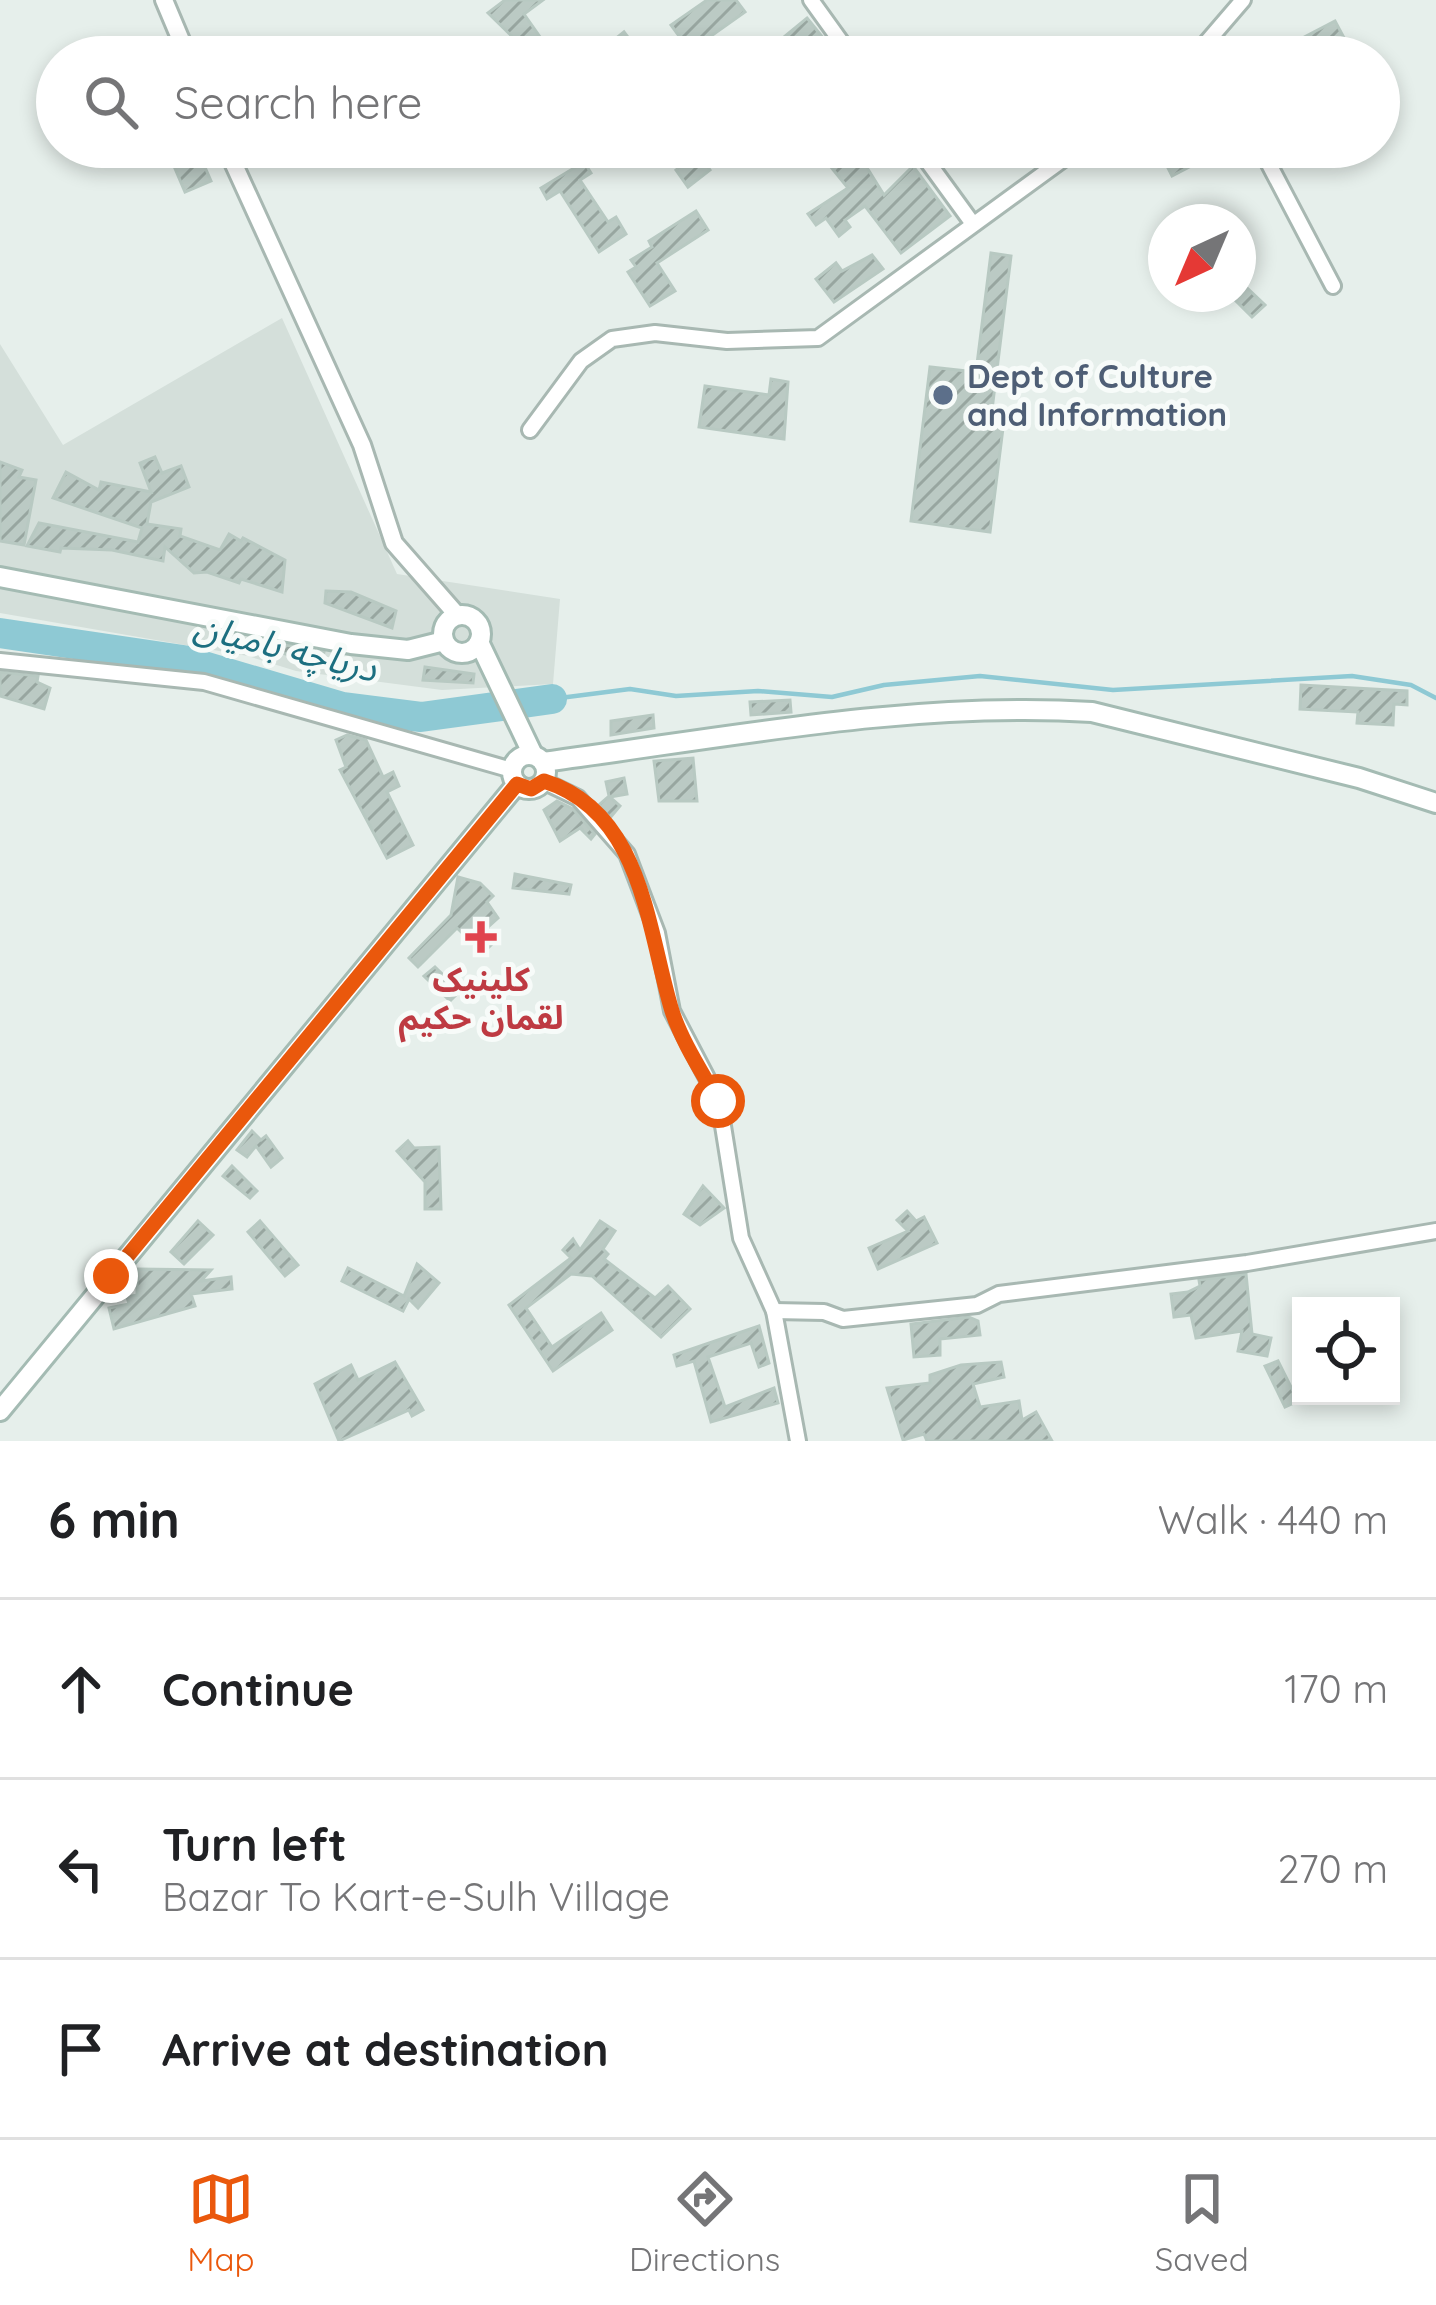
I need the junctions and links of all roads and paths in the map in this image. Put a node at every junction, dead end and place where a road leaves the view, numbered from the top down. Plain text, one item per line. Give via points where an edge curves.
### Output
1 (164, 0) edge
2 (811, 0) edge
3 (1244, 0) edge
4 (179, 36) edge
5 (837, 36) edge
6 (1221, 36) edge
7 (236, 168) edge
8 (932, 168) edge
9 (1051, 168) edge
10 (1271, 168) edge
11 (973, 224) junction
12 (1333, 286) dead end
13 (530, 430) dead end
14 (0, 577) edge
15 (458, 616) junction
16 (444, 641) junction
17 (474, 647) junction
18 (0, 661) edge
19 (528, 768) junction
20 (1436, 803) edge
21 (1436, 1231) edge
22 (774, 1311) junction
23 (0, 1411) edge
24 (798, 1441) edge

1 - 4 street
2 - 5 street
3 - 6 street
7 - 15 street via 362,445 394,543
8 - 11 street
9 - 11 street
10 - 12 street
11 - 13 street via 818,338 612,339 581,361
14 - 16 main road via 351,644 408,650
15 - 16 main road via 445,625
15 - 17 main road via 477,622
16 - 17 main road via 452,650
17 - 19 main road
18 - 19 street via 204,682
19 - 20 main road via 929,711 1051,710 1159,728
19 - 22 street via 578,797 627,854 657,933 672,1011 718,1101 741,1238
19 - 23 main road
21 - 22 street via 999,1294 977,1306 843,1319
22 - 24 street

